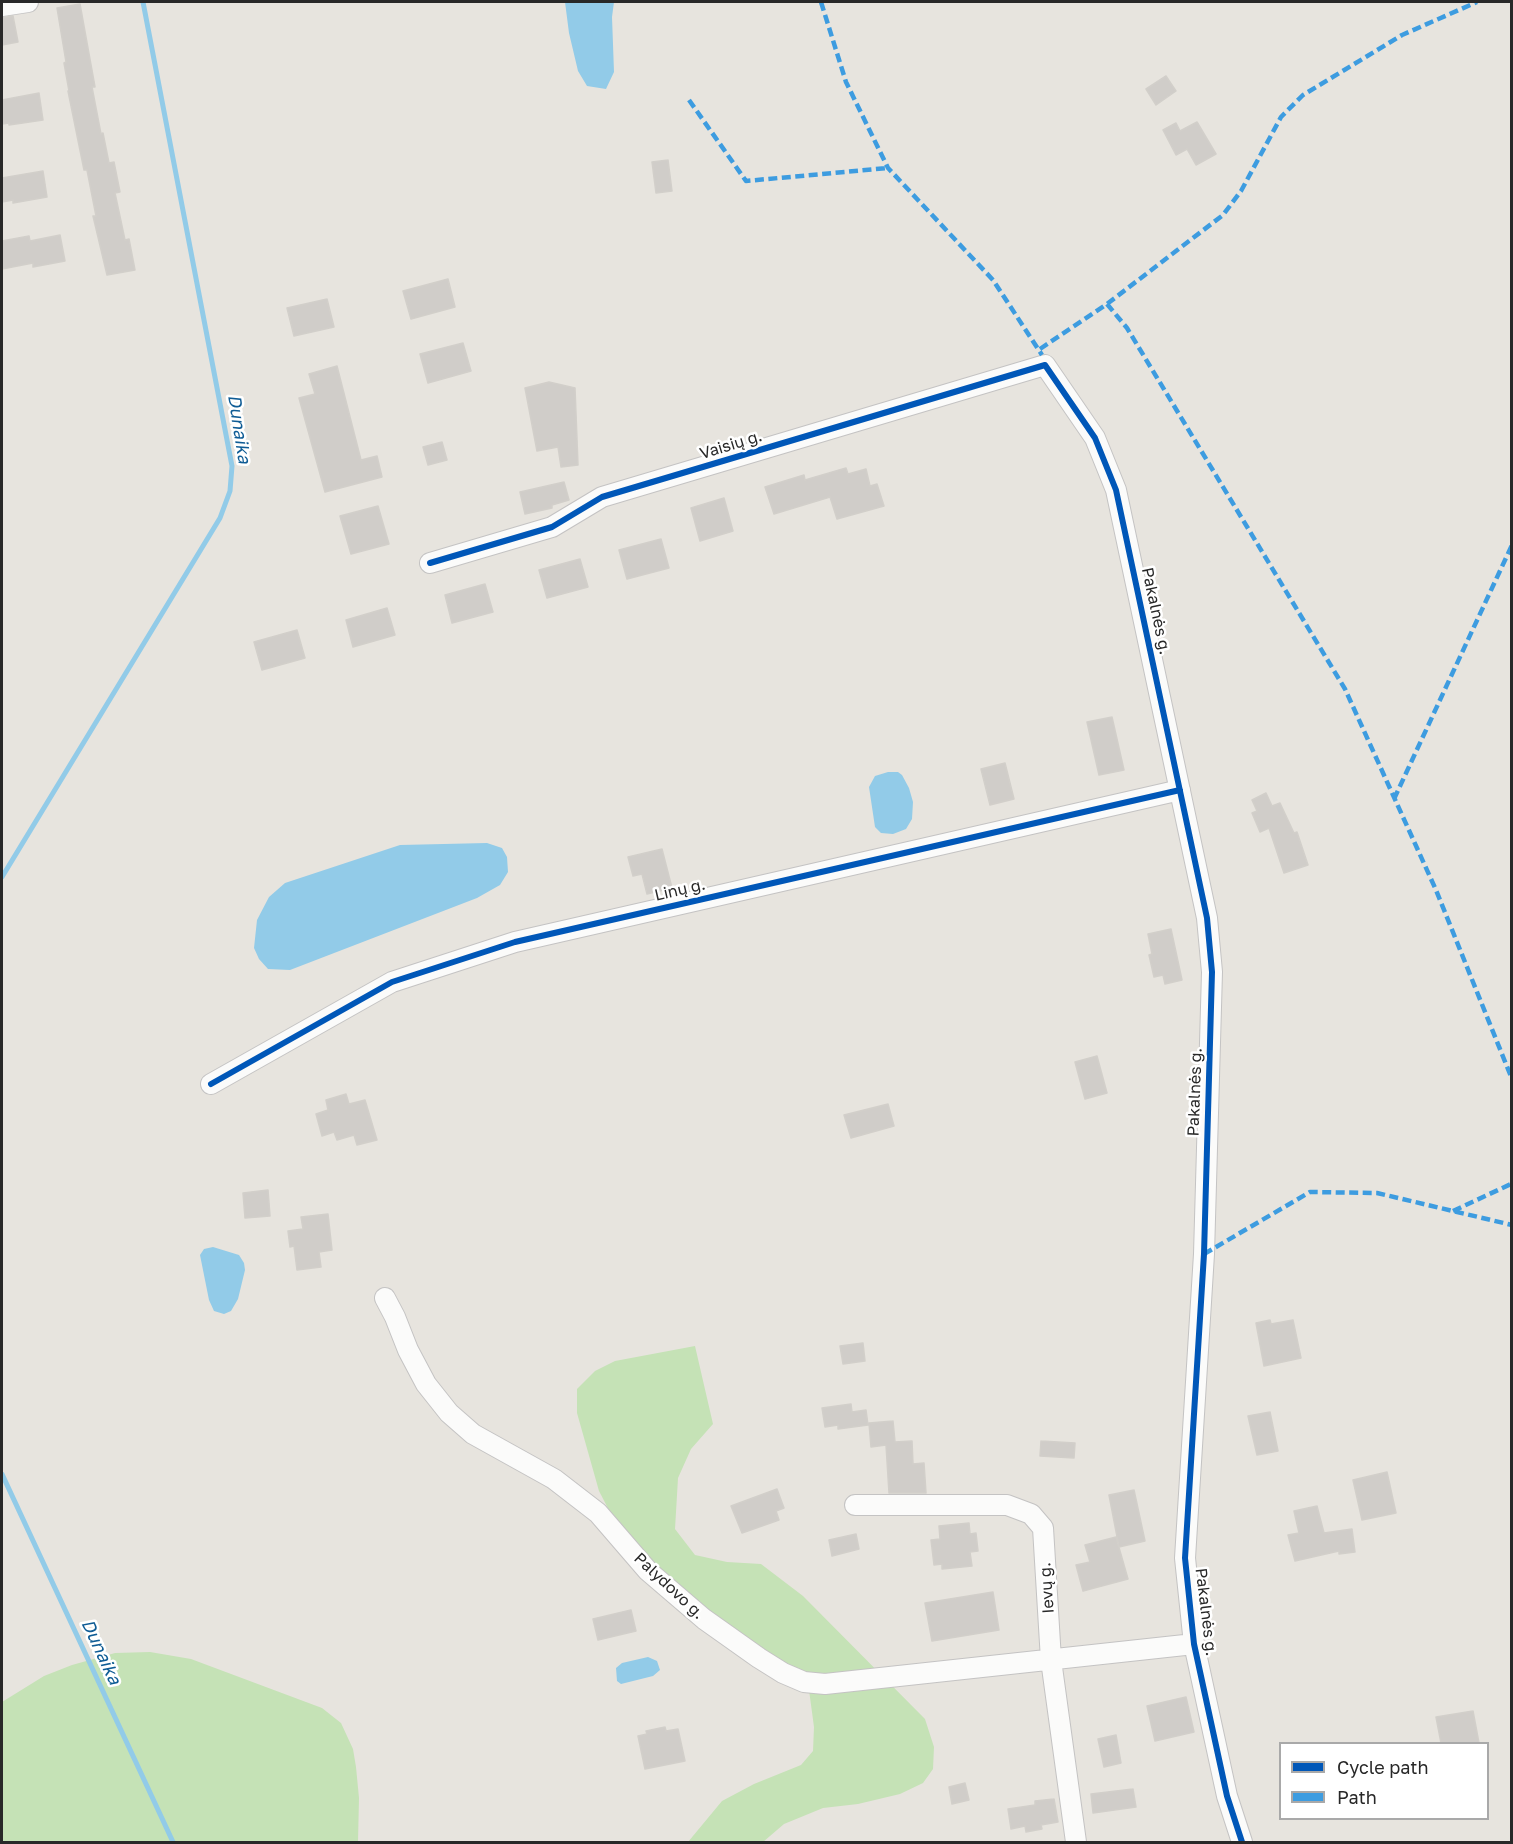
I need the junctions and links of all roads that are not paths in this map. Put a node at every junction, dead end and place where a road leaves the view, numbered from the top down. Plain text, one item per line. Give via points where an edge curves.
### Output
1 (28, 2) edge
2 (2, 6) edge
3 (1045, 365) joint
4 (430, 564) dead end
5 (1180, 790) junction
6 (211, 1084) dead end
7 (385, 1298) dead end
8 (855, 1505) dead end
9 (1194, 1644) junction
10 (1051, 1660) junction
11 (1076, 1842) edge
12 (1242, 1842) edge

1 - 2 street
3 - 4 street, Vaisių g. via 602,497 552,526
3 - 5 street, Pakalnės g. via 1095,438 1116,490
5 - 6 street, Linų g. via 515,942 392,982
5 - 9 street, Pakalnės g. via 1207,918 1212,972 1204,1254 1185,1558
7 - 10 street, Palydovo g. via 426,1384 449,1413 473,1434 554,1479 598,1513 648,1571 704,1619 783,1673 804,1682 825,1684
8 - 10 street, Ievų g. via 1007,1505 1031,1514 1043,1528
9 - 10 street, Palydovo g.
9 - 12 street, Pakalnės g. via 1227,1796
10 - 11 street, Ievų g.

